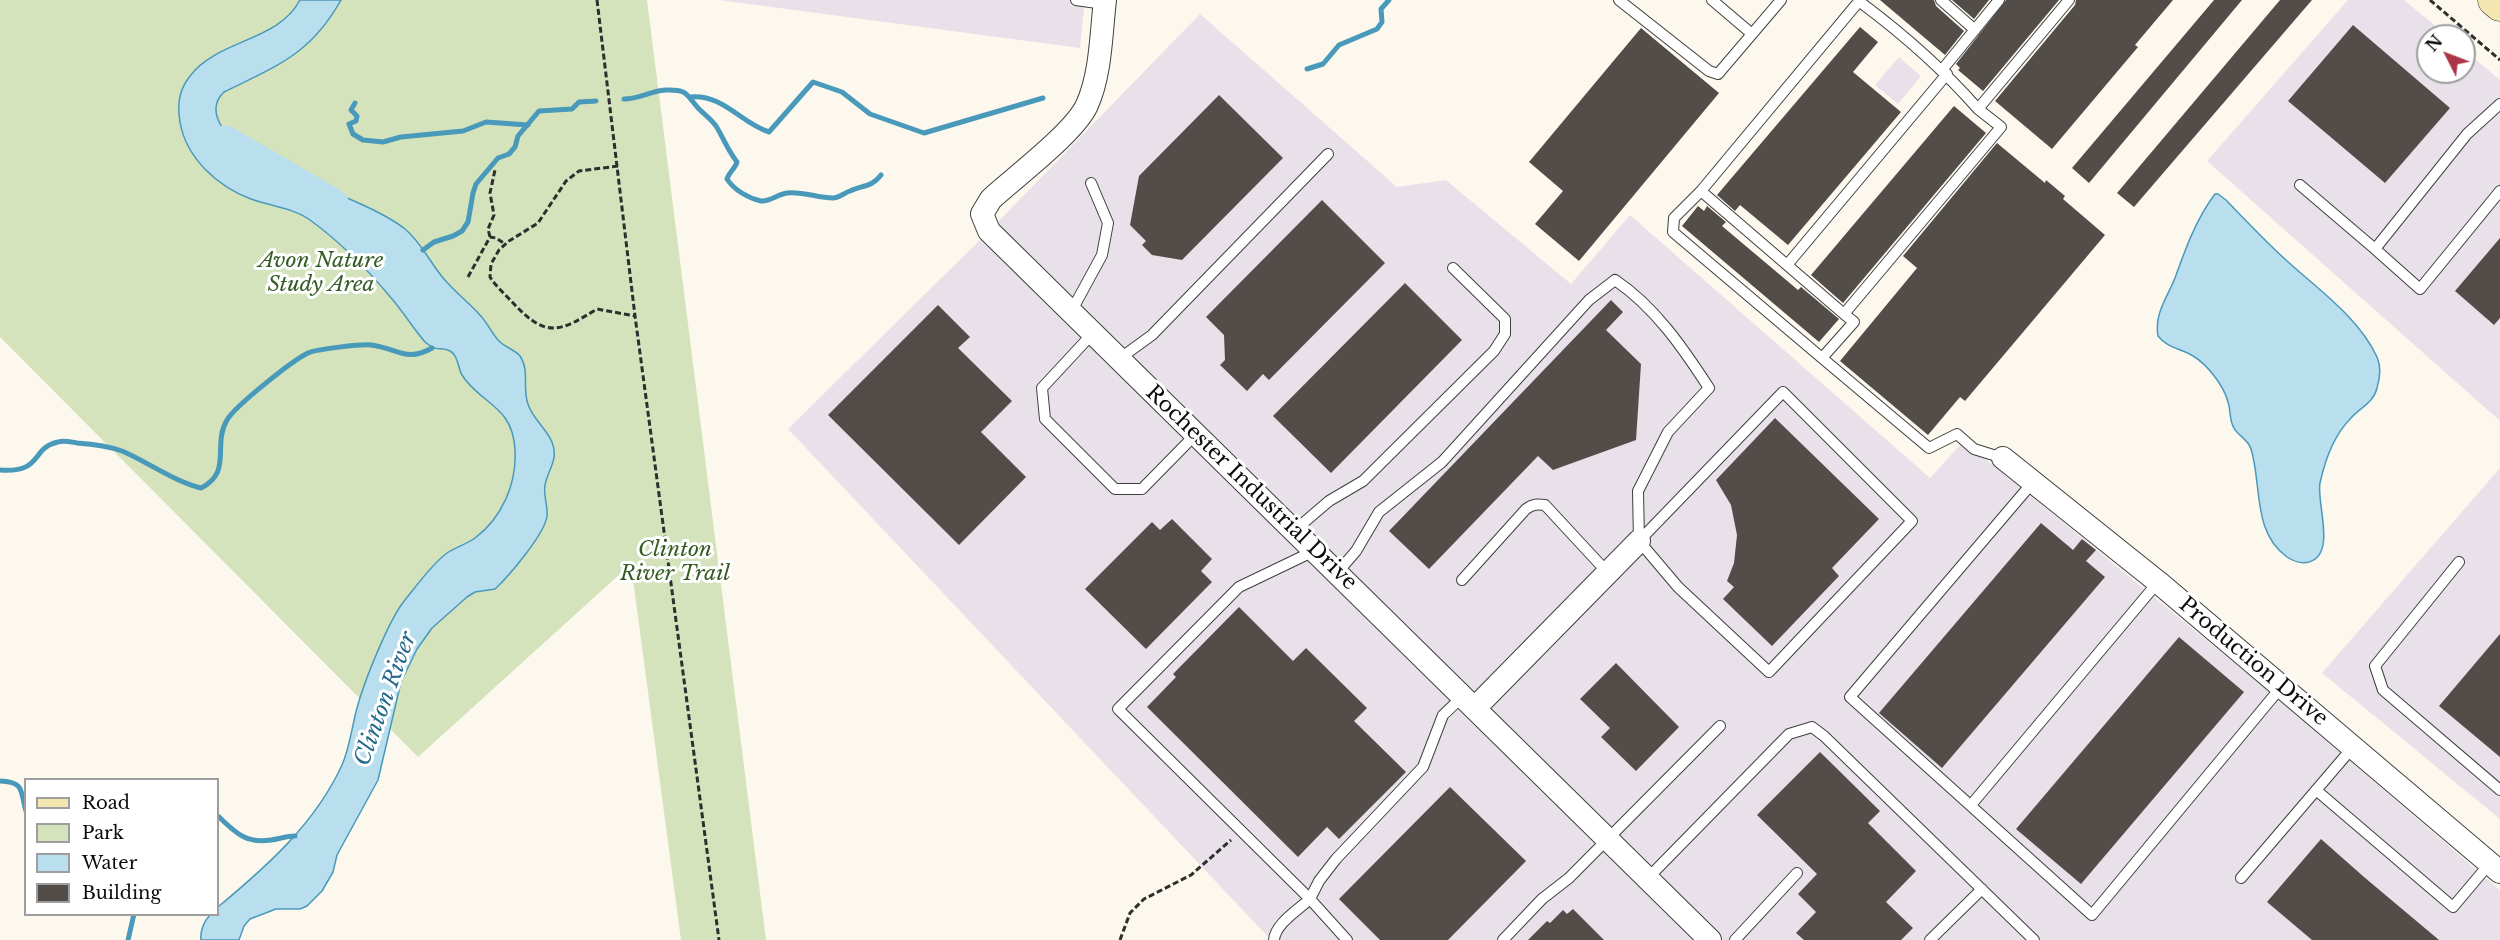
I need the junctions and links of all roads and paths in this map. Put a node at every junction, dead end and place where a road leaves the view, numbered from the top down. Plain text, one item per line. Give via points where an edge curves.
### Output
1 (597, 0) edge
2 (1076, 0) edge
3 (1619, 0) edge
4 (1712, 0) edge
5 (1781, 0) edge
6 (1941, 0) edge
7 (1999, 0) edge
8 (2068, 0) edge
9 (2430, 0) edge
10 (2494, 0) edge
11 (1860, 1) edge
12 (1104, 2) edge
13 (2500, 5) edge
14 (1975, 30) junction
15 (1752, 34) junction
16 (2500, 60) edge
17 (1944, 72) junction
18 (2500, 105) edge
19 (1978, 109) junction
20 (1328, 154) dead end
21 (618, 166) junction
22 (495, 170) dead end
23 (1092, 183) dead end
24 (2300, 185) dead end
25 (1701, 191) junction
26 (2500, 191) edge
27 (490, 237) junction
28 (506, 244) junction
29 (2375, 249) junction
30 (1787, 265) junction
31 (1453, 268) dead end
32 (468, 277) dead end
33 (1071, 312) junction
34 (1844, 314) junction
35 (635, 316) junction
36 (1093, 333) junction
37 (1822, 358) junction
38 (1119, 359) junction
39 (1196, 434) junction
40 (2003, 458) joint
41 (2033, 482) junction
42 (1294, 531) junction
43 (1640, 541) junction
44 (1315, 550) junction
45 (2459, 562) dead end
46 (1337, 573) junction
47 (1608, 573) junction
48 (1462, 580) dead end
49 (2158, 582) junction
50 (2282, 686) junction
51 (1469, 702) junction
52 (1720, 726) dead end
53 (2353, 746) junction
54 (2316, 790) junction
55 (2500, 790) edge
56 (1971, 805) junction
57 (1241, 831) junction
58 (1608, 839) junction
59 (2495, 868) edge
60 (1797, 873) dead end
61 (1648, 878) junction
62 (2241, 878) dead end
63 (1982, 889) junction
64 (1310, 900) junction
65 (719, 940) edge
66 (1120, 940) edge
67 (1274, 940) edge
68 (1347, 940) edge
69 (1503, 940) edge
70 (1710, 940) edge
71 (1735, 940) edge
72 (1930, 940) edge
73 (2034, 940) edge

1 - 21 path
2 - 12 lane
3 - 15 lane via 1709,71 1719,74
4 - 15 lane
5 - 15 lane
6 - 14 lane
7 - 14 lane
8 - 19 lane
9 - 16 path
10 - 13 main road
11 - 17 lane
11 - 25 lane
12 - 33 street, Rochester Industrial Drive via 1095,81 1087,106 1074,124 991,199 982,214 990,231
14 - 17 lane
17 - 19 lane
17 - 30 lane
18 - 29 lane via 2467,134
19 - 34 lane via 2001,127
20 - 38 lane via 1152,335
21 - 28 path via 579,171 566,181 538,223
21 - 35 path
22 - 27 path via 490,193 494,215 488,229
23 - 33 lane via 1108,223 1102,255
24 - 29 lane
25 - 30 lane
25 - 37 lane via 1674,218 1673,232
26 - 29 lane via 2420,289
27 - 28 path
27 - 32 path
28 - 35 path via 494,257 490,277 532,322 555,328 573,325 597,309
30 - 34 lane
31 - 42 lane via 1505,319 1505,334 1494,351 1363,481 1329,501
33 - 36 street, Rochester Industrial Drive
34 - 37 lane via 1854,322
35 - 65 path
36 - 38 street, Rochester Industrial Drive
36 - 39 lane via 1042,388 1045,419 1114,489 1142,489
37 - 40 lane via 1929,448 1957,435 1974,449
38 - 39 street, Rochester Industrial Drive
39 - 42 street, Rochester Industrial Drive
40 - 41 street, Production Drive
41 - 49 street, Production Drive
41 - 56 lane via 1850,697
42 - 44 street, Rochester Industrial Drive
43 - 43 lane via 1678,587 1769,672 1912,521 1783,392
43 - 46 lane via 1638,491 1668,432 1709,388 1682,345 1636,294 1615,280 1589,300 1442,462 1379,512 1356,551
43 - 47 street
44 - 46 street, Rochester Industrial Drive
44 - 57 lane via 1239,587 1118,709
45 - 55 lane via 2375,666 2383,690
46 - 51 street, Rochester Industrial Drive
47 - 48 lane via 1539,504 1526,509
47 - 51 street
49 - 50 street, Production Drive
49 - 56 lane
50 - 53 street, Production Drive
50 - 56 lane via 2092,915
51 - 58 street, Rochester Industrial Drive
51 - 64 lane via 1443,715 1423,766 1336,859 1318,881
52 - 58 lane
53 - 54 lane
53 - 59 street, Production Drive
54 - 59 lane via 2452,907
54 - 62 lane
57 - 64 lane
57 - 66 path via 1191,875 1144,899 1130,914
58 - 61 street, Rochester Industrial Drive
58 - 69 lane
60 - 71 lane
61 - 63 lane via 1789,734 1812,727
61 - 70 street, Rochester Industrial Drive
63 - 72 lane
63 - 73 lane
64 - 67 lane via 1281,925
64 - 68 lane

